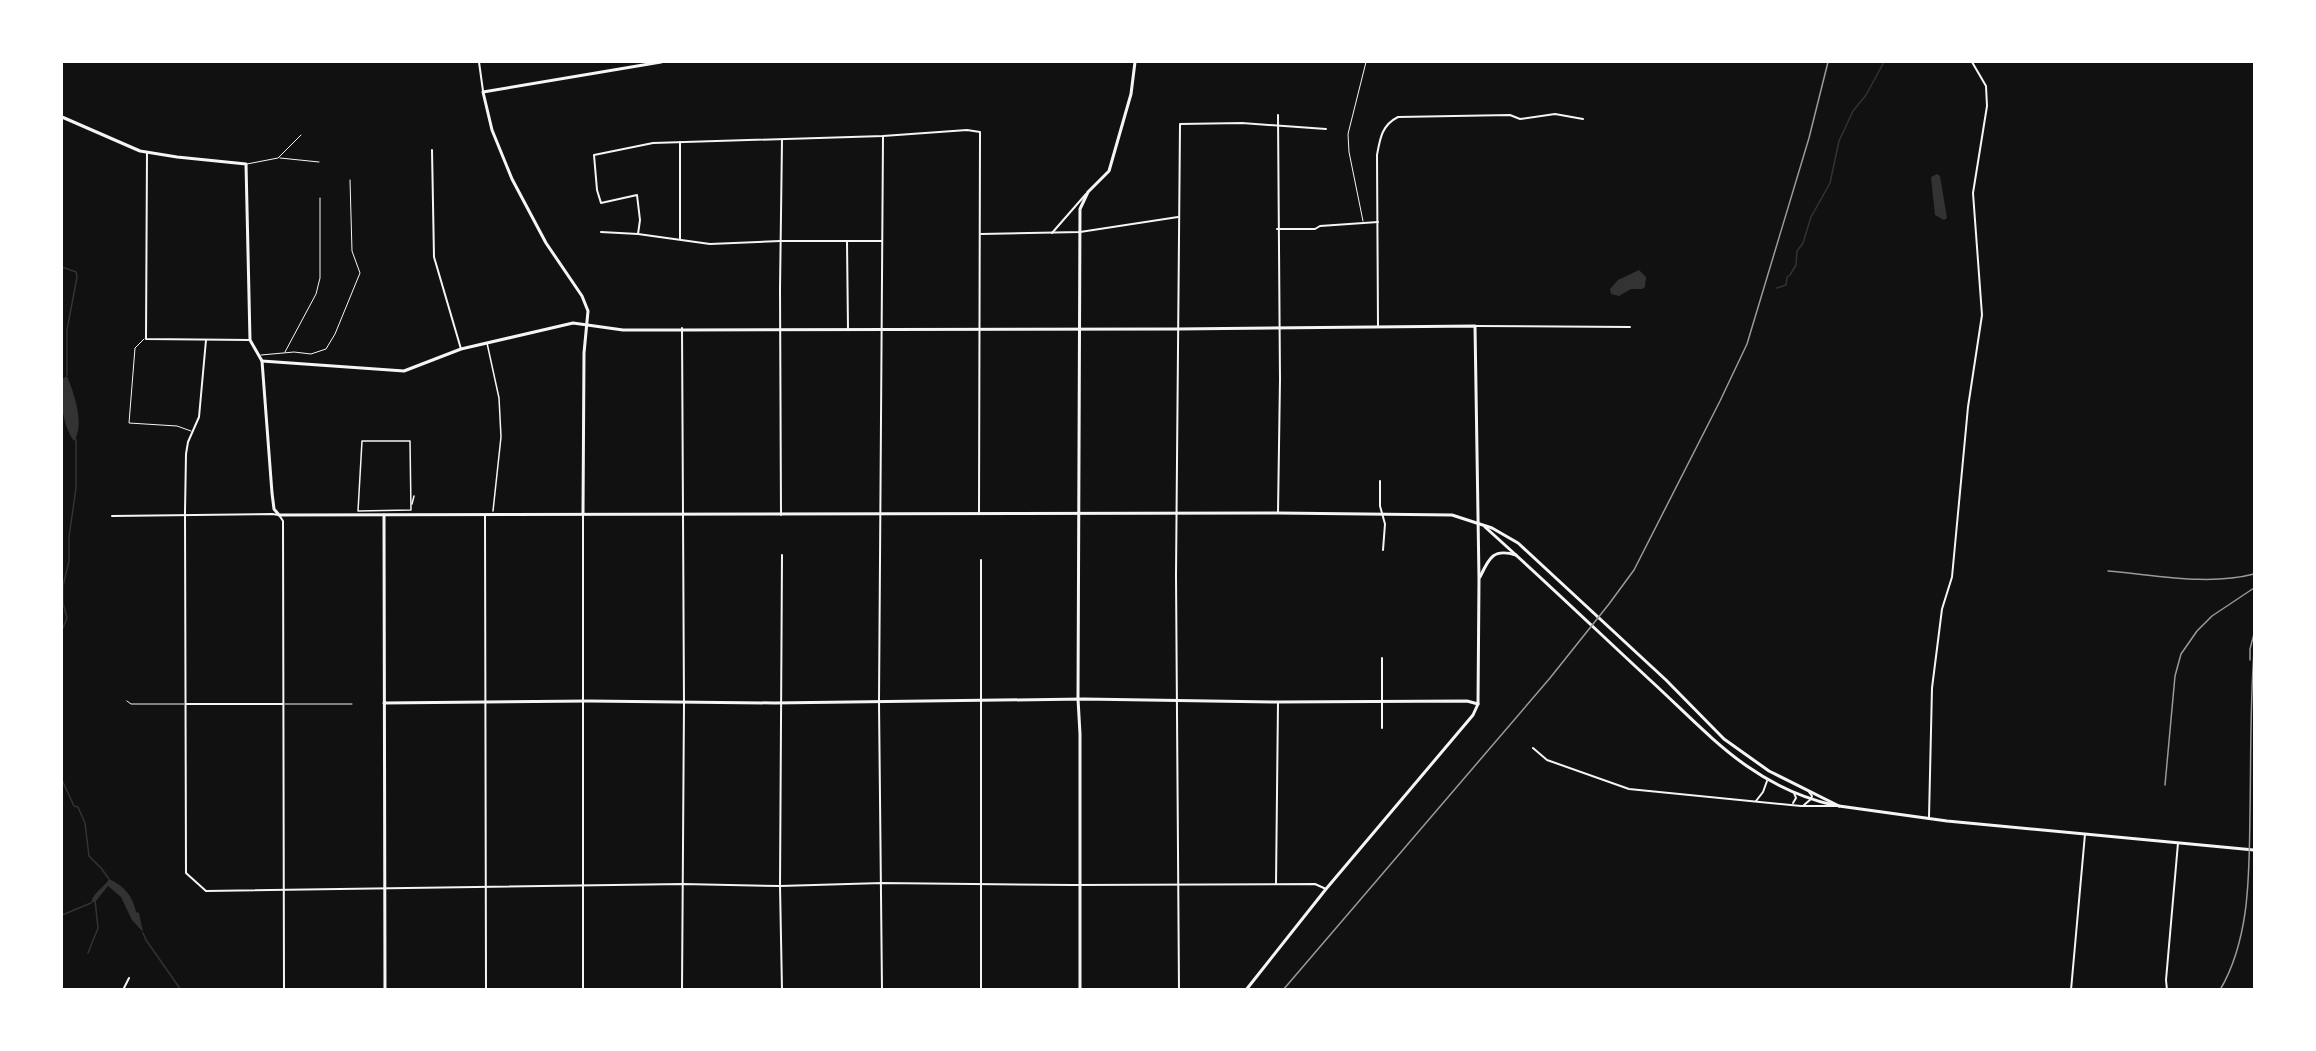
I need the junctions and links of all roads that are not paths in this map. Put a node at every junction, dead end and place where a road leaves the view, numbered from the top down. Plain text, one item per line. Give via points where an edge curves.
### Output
1 (479, 62) edge
2 (661, 62) edge
3 (1135, 62) edge
4 (1366, 62) edge
5 (1972, 62) edge
6 (483, 92) junction
7 (1278, 115) dead end
8 (62, 117) edge
9 (1583, 118) dead end
10 (1277, 125) junction
11 (1326, 129) dead end
12 (301, 135) dead end
13 (883, 136) junction
14 (782, 140) junction
15 (680, 142) junction
16 (432, 150) dead end
17 (147, 152) junction
18 (278, 158) junction
19 (319, 162) dead end
20 (246, 164) junction
21 (350, 180) dead end
22 (1088, 192) junction
23 (321, 198) dead end
24 (1178, 217) junction
25 (1378, 222) junction
26 (1364, 223) junction
27 (1278, 229) junction
28 (601, 232) dead end
29 (1080, 232) junction
30 (1052, 233) junction
31 (638, 234) junction
32 (981, 234) junction
33 (680, 240) junction
34 (780, 241) junction
35 (848, 241) junction
36 (882, 241) junction
37 (588, 325) junction
38 (1475, 326) junction
39 (1279, 327) junction
40 (1378, 327) junction
41 (1630, 327) dead end
42 (682, 329) junction
43 (848, 329) junction
44 (881, 329) junction
45 (980, 329) junction
46 (1177, 329) junction
47 (781, 330) junction
48 (1079, 330) junction
49 (146, 339) junction
50 (206, 340) junction
51 (250, 340) junction
52 (488, 343) junction
53 (460, 349) junction
54 (285, 353) junction
55 (259, 356) junction
56 (262, 361) junction
57 (193, 432) junction
58 (1380, 481) dead end
59 (414, 496) dead end
60 (411, 508) junction
61 (493, 511) dead end
62 (1177, 513) junction
63 (1278, 513) junction
64 (583, 514) junction
65 (979, 514) junction
66 (1079, 514) junction
67 (1382, 514) junction
68 (185, 515) junction
69 (279, 515) junction
70 (384, 515) junction
71 (682, 515) junction
72 (781, 515) junction
73 (880, 515) junction
74 (112, 516) dead end
75 (485, 516) junction
76 (1480, 523) junction
77 (1502, 533) junction
78 (1497, 538) junction
79 (1383, 550) dead end
80 (782, 555) dead end
81 (1518, 555) junction
82 (981, 560) dead end
83 (1479, 579) junction
84 (1382, 658) dead end
85 (1078, 699) junction
86 (980, 700) junction
87 (1177, 700) junction
88 (127, 701) dead end
89 (583, 701) junction
90 (486, 702) junction
91 (879, 702) junction
92 (1278, 702) junction
93 (1383, 702) junction
94 (384, 703) junction
95 (684, 703) junction
96 (782, 703) junction
97 (185, 704) junction
98 (283, 704) junction
99 (352, 704) dead end
100 (1478, 704) junction
101 (1382, 728) dead end
102 (1533, 748) dead end
103 (1767, 781) junction
104 (1806, 789) junction
105 (1794, 793) junction
106 (1811, 799) junction
107 (1756, 801) junction
108 (1789, 805) junction
109 (1801, 806) junction
110 (1839, 806) junction
111 (1929, 819) junction
112 (2085, 834) junction
113 (2178, 843) junction
114 (2254, 850) edge
115 (882, 883) junction
116 (683, 884) junction
117 (979, 884) junction
118 (1179, 884) junction
119 (1079, 885) junction
120 (1276, 885) junction
121 (582, 886) junction
122 (780, 886) junction
123 (486, 887) junction
124 (385, 888) junction
125 (1326, 889) junction
126 (285, 890) junction
127 (129, 978) dead end
128 (123, 990) edge
129 (284, 990) edge
130 (385, 990) edge
131 (486, 990) edge
132 (583, 990) edge
133 (682, 990) edge
134 (782, 990) edge
135 (882, 990) edge
136 (981, 990) edge
137 (1080, 990) edge
138 (1179, 990) edge
139 (1246, 990) edge
140 (2072, 990) edge
141 (2167, 990) edge

1 - 6 street
2 - 6 street
3 - 22 street via 1131,94 1109,171
4 - 26 lane via 1348,134
5 - 111 street via 1986,86 1987,106 1973,192 1983,302 1968,407 1952,577 1940,619 1932,688
6 - 37 street via 492,130 512,179 546,243 582,296
7 - 10 street
8 - 17 street
9 - 25 street via 1555,114 1520,119 1510,115 1398,117 1388,122 1380,136 1377,155
10 - 11 street
10 - 24 street via 1180,124
10 - 27 street
12 - 18 lane
13 - 14 street
13 - 32 street via 980,132
13 - 36 street
14 - 15 street
14 - 34 street
15 - 31 street via 653,143 594,155 601,203 637,195
15 - 33 street
16 - 53 street via 434,257
17 - 20 street
17 - 49 street
18 - 19 lane
18 - 20 lane
20 - 51 street
21 - 54 lane via 352,251 360,273 326,349 311,354
22 - 29 street via 1080,209
22 - 30 street
23 - 54 lane via 320,278 316,294
24 - 29 street
24 - 46 street
25 - 26 street
25 - 40 street
26 - 27 street
27 - 39 street
28 - 31 street
29 - 30 street
29 - 48 street
30 - 32 street
31 - 33 street
32 - 45 street
33 - 34 street via 711,244
34 - 35 street
34 - 47 street
35 - 36 street
35 - 43 street
36 - 44 street
37 - 42 street via 623,330
37 - 52 street via 573,323
37 - 64 street via 584,354
38 - 40 street
38 - 41 street
38 - 76 street
39 - 40 street
39 - 46 street
39 - 63 street
42 - 47 street
42 - 71 street
43 - 44 street
43 - 47 street
44 - 45 street
44 - 73 street
45 - 48 street
45 - 65 street
46 - 48 street
46 - 62 street
47 - 72 street
48 - 66 street
49 - 50 street
49 - 57 lane via 135,348 129,423 177,426
50 - 51 street
50 - 57 street via 199,417
51 - 55 street
52 - 53 street
52 - 61 street via 499,398 501,438
53 - 56 street via 404,371
54 - 55 lane
55 - 56 street
56 - 69 street via 272,493
57 - 68 street via 186,454
58 - 67 street
59 - 60 street
60 - 60 street via 358,511 362,441 410,441
62 - 63 street
62 - 66 street
62 - 87 street
63 - 67 street
64 - 71 street
64 - 75 street
64 - 89 street
65 - 66 street
65 - 73 street
66 - 85 street
67 - 76 street via 1452,515
67 - 79 street
68 - 69 street
68 - 74 street
68 - 97 street
69 - 70 street
69 - 98 street via 283,521
70 - 75 street
70 - 94 street
71 - 72 street
71 - 95 street
72 - 73 street
73 - 91 street
75 - 90 street
76 - 77 street
76 - 78 street
76 - 83 street
77 - 78 street
77 - 104 street via 1530,553 1724,739 1770,771
78 - 81 street
80 - 96 street
81 - 83 street via 1498,552
81 - 103 street via 1726,751
82 - 86 street
83 - 100 street
84 - 93 street
85 - 86 street
85 - 87 street
85 - 119 street
86 - 91 street
86 - 117 street
87 - 92 street
87 - 118 street
88 - 97 lane
89 - 90 street
89 - 95 street
89 - 121 street
90 - 94 street
90 - 123 street
91 - 96 street
91 - 115 street
92 - 93 street
92 - 120 street
93 - 100 street
93 - 101 street
94 - 124 street
95 - 96 street
95 - 116 street
96 - 122 street
97 - 98 street
97 - 126 street via 186,873 206,891
98 - 99 lane
98 - 126 street
100 - 125 street via 1473,715
102 - 107 street via 1547,760 1629,789
103 - 105 street
103 - 107 street
104 - 106 street
104 - 110 street
105 - 106 street
105 - 108 street via 1795,801
106 - 109 street
106 - 110 street
107 - 108 street
108 - 109 street
109 - 110 street
110 - 111 street
111 - 112 street
112 - 113 street
112 - 140 street
113 - 114 street
113 - 141 street
115 - 117 street
115 - 122 street
115 - 135 street
116 - 121 street
116 - 122 street
116 - 133 street
117 - 119 street
117 - 136 street
118 - 119 street
118 - 120 street
118 - 138 street
119 - 137 street
120 - 125 street via 1315,884
121 - 123 street
121 - 132 street
122 - 134 street
123 - 124 street
123 - 131 street
124 - 126 street
124 - 130 street
125 - 139 street
126 - 129 street
127 - 128 street

